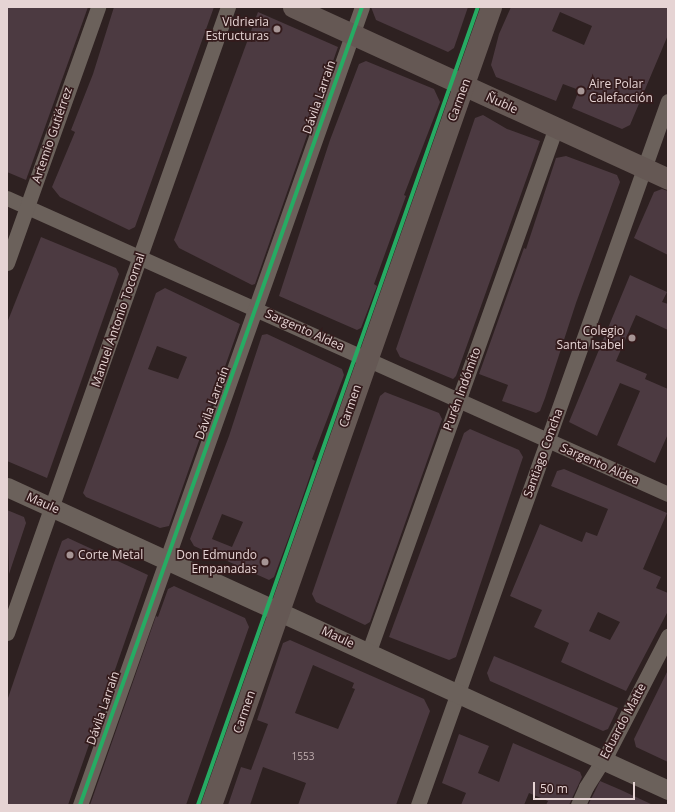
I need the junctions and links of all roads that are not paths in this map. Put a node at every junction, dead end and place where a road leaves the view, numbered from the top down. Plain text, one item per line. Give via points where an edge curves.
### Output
1 (98, 7) edge
2 (228, 7) edge
3 (293, 7) edge
4 (362, 7) edge
5 (491, 7) edge
6 (352, 34) junction
7 (464, 85) junction
8 (668, 101) edge
9 (556, 127) junction
10 (644, 168) junction
11 (668, 178) edge
12 (7, 198) edge
13 (27, 207) junction
14 (140, 257) junction
15 (7, 263) edge
16 (257, 309) junction
17 (367, 358) junction
18 (459, 400) junction
19 (548, 440) junction
20 (7, 487) edge
21 (668, 494) edge
22 (52, 507) junction
23 (166, 559) junction
24 (279, 610) junction
25 (7, 633) edge
26 (668, 636) edge
27 (369, 651) junction
28 (458, 693) junction
29 (603, 760) junction
30 (668, 790) edge
31 (80, 805) edge
32 (211, 805) edge
33 (418, 805) edge
34 (578, 805) edge

1 - 13 street, Artemio Gutiérrez
2 - 14 street, Manuel Antonio Tocornal
3 - 6 main road, Ñuble
4 - 6 street, Dávila Larraín
5 - 7 main road, Carmen
6 - 7 main road, Ñuble
6 - 16 street, Dávila Larraín
7 - 9 main road, Ñuble
7 - 17 main road, Carmen
8 - 10 street, Santiago Concha
9 - 10 main road, Ñuble
9 - 18 street, Purén Indómito
10 - 11 main road, Ñuble
10 - 19 street, Santiago Concha
12 - 13 street, Sargento Aldea
13 - 14 street, Sargento Aldea
13 - 15 street, Artemio Gutiérrez
14 - 16 street, Sargento Aldea
14 - 22 street, Manuel Antonio Tocornal
16 - 17 street, Sargento Aldea
16 - 23 street, Dávila Larraín
17 - 18 street, Sargento Aldea
17 - 24 main road, Carmen
18 - 19 street, Sargento Aldea
18 - 27 street, Purén Indómito
19 - 21 street, Sargento Aldea
19 - 28 street, Santiago Concha
20 - 22 street, Maule
22 - 23 street, Maule
22 - 25 street, Manuel Antonio Tocornal
23 - 24 street, Maule
23 - 31 street, Dávila Larraín
24 - 27 street, Maule
24 - 32 main road, Carmen
26 - 29 street, Eduardo Matte
27 - 28 street, Maule
28 - 29 street, Maule
28 - 33 street, Santiago Concha
29 - 30 street, Maule
29 - 34 street, Eduardo Matte via 592,775

